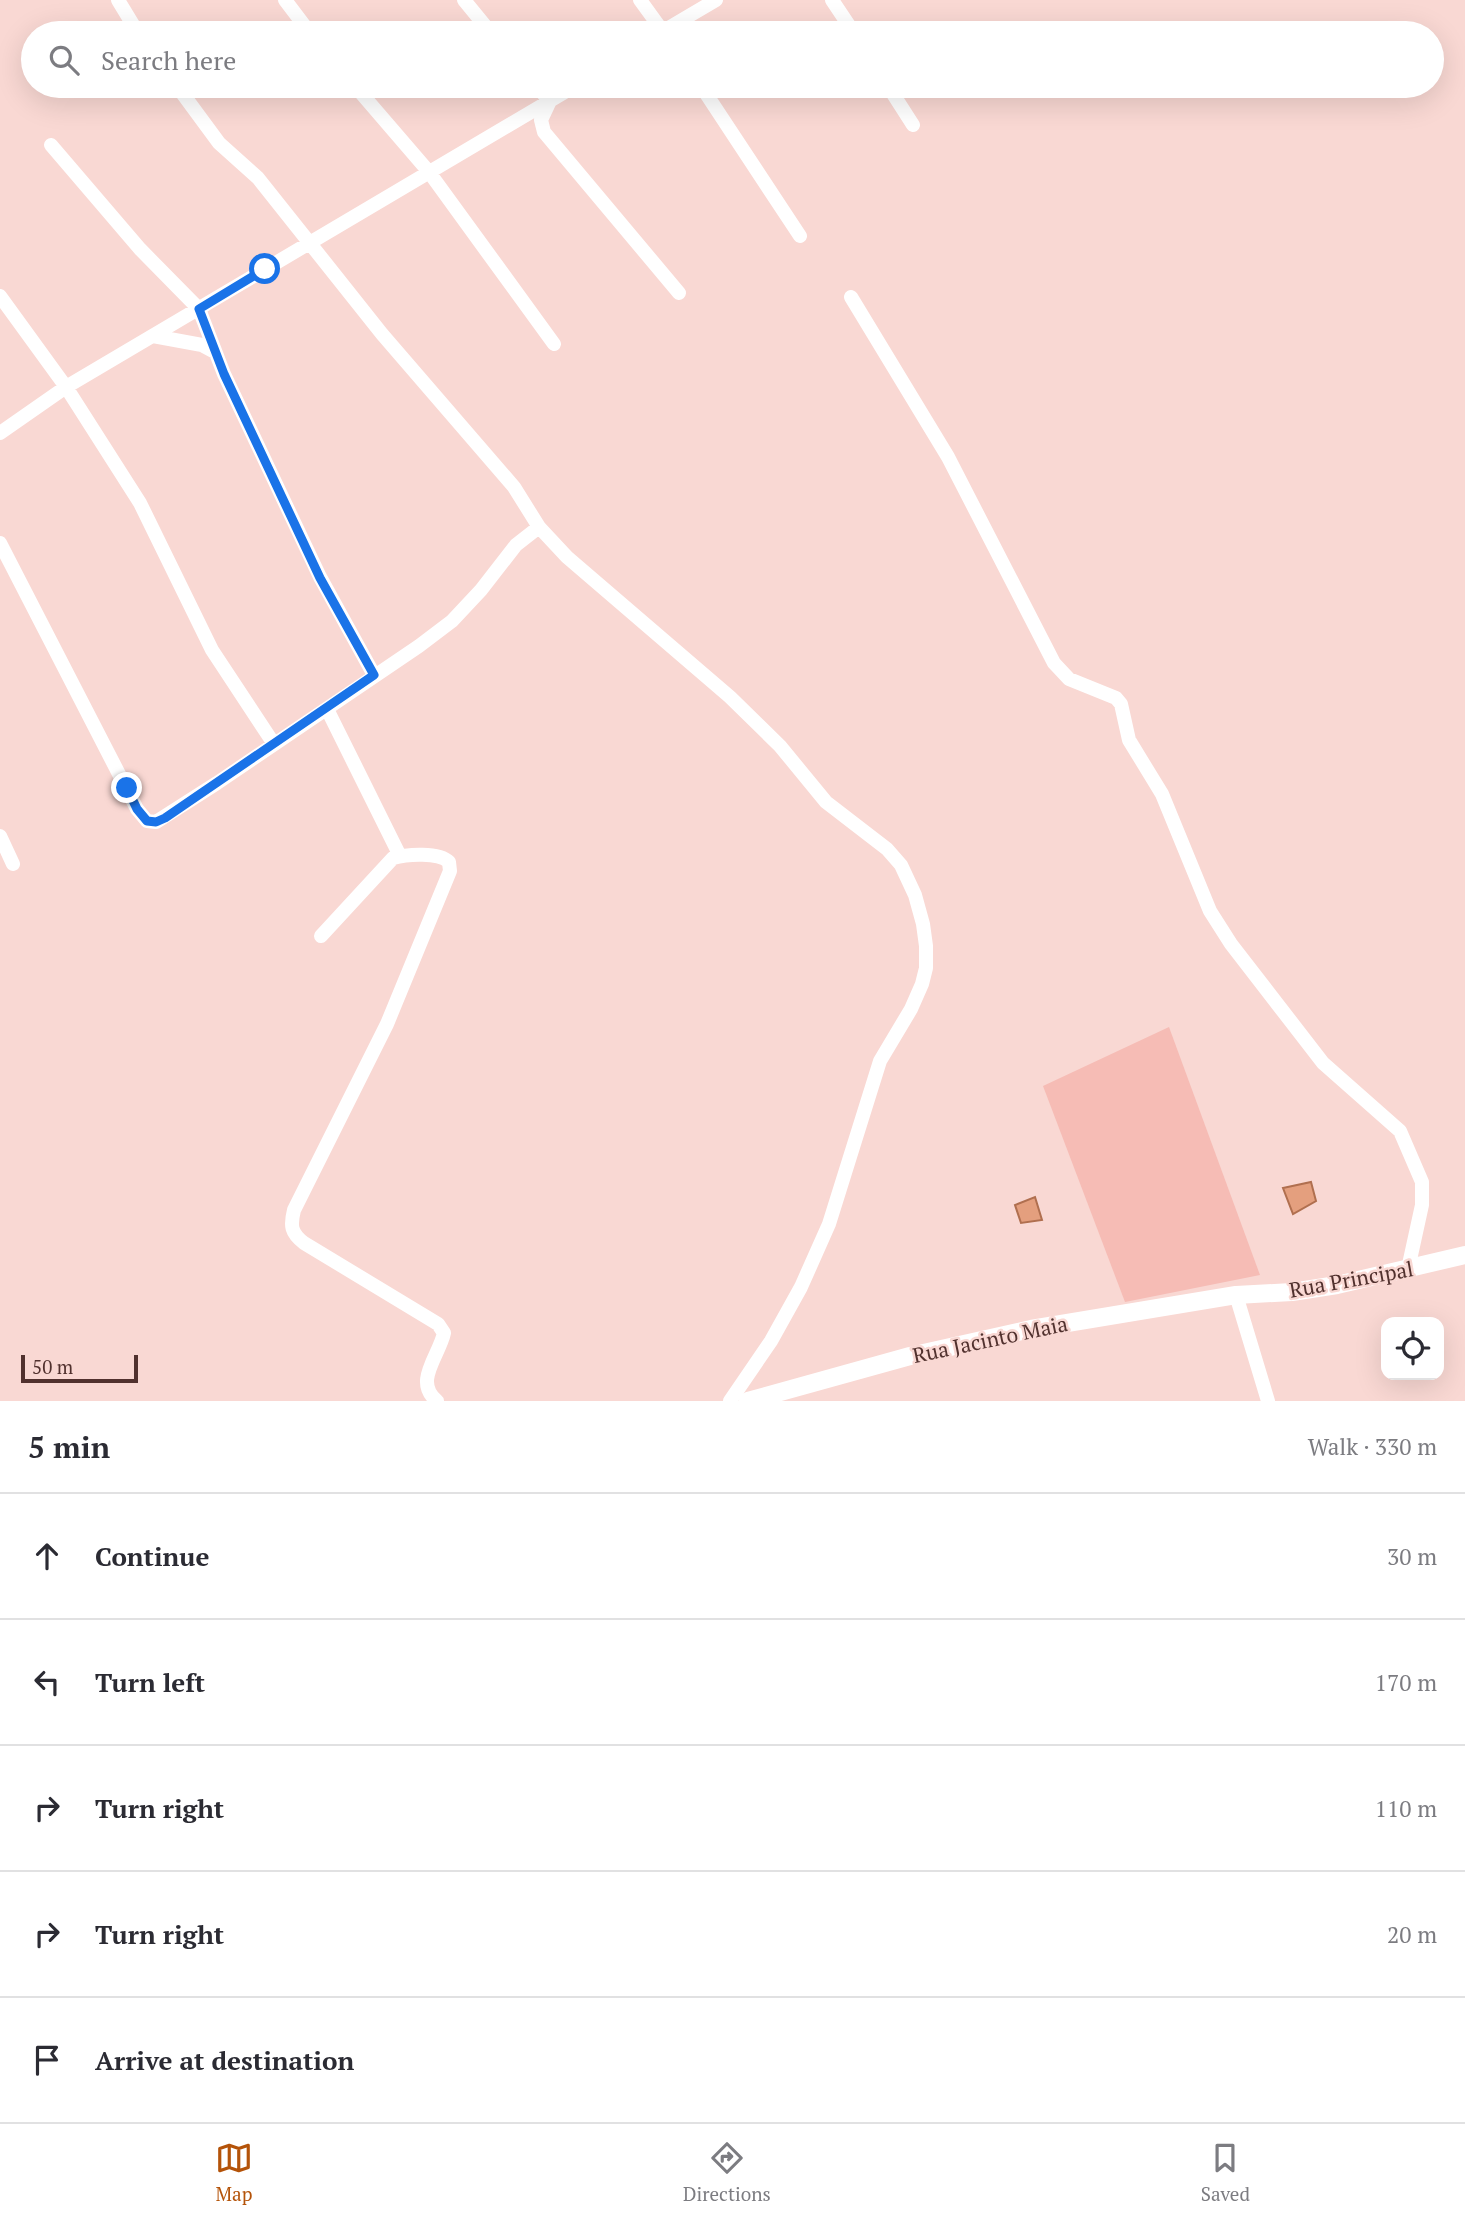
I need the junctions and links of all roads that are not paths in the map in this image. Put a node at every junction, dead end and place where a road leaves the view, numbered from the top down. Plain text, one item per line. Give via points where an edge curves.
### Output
1 (118, 0) edge
2 (285, 0) edge
3 (464, 0) edge
4 (640, 0) edge
5 (716, 0) edge
6 (832, 0) edge
7 (131, 21) edge
8 (301, 21) edge
9 (481, 21) edge
10 (654, 21) edge
11 (682, 21) edge
12 (846, 21) edge
13 (186, 98) edge
14 (365, 98) edge
15 (547, 98) edge
16 (555, 98) edge
17 (709, 98) edge
18 (896, 98) edge
19 (550, 101) junction
20 (914, 125) dead end
21 (51, 145) dead end
22 (429, 172) junction
23 (800, 236) dead end
24 (310, 242) junction
25 (679, 293) dead end
26 (0, 296) edge
27 (851, 297) dead end
28 (199, 309) junction
29 (153, 336) junction
30 (554, 344) dead end
31 (215, 352) junction
32 (66, 387) junction
33 (0, 433) edge
34 (539, 527) junction
35 (0, 543) edge
36 (374, 675) junction
37 (327, 709) junction
38 (274, 744) junction
39 (0, 836) edge
40 (400, 856) junction
41 (13, 864) dead end
42 (321, 936) dead end
43 (1465, 1255) edge
44 (1408, 1269) junction
45 (1236, 1295) junction
46 (438, 1401) edge
47 (730, 1401) edge
48 (748, 1401) edge
49 (1268, 1401) edge

1 - 7 street
2 - 8 street
3 - 9 street
4 - 10 street
5 - 11 street
6 - 12 street
13 - 24 street via 219,143 258,178
14 - 22 street
15 - 19 street
16 - 19 street
17 - 23 street
18 - 20 street
19 - 22 street
19 - 25 street via 541,120 544,131
21 - 28 street via 140,249
22 - 24 street
22 - 30 street
24 - 28 street
24 - 34 street via 382,334 514,487
26 - 32 street
27 - 44 street via 948,457 1054,663 1069,678 1121,704 1129,740 1162,794 1210,911 1231,944 1323,1063 1400,1131 1422,1182 1422,1205
28 - 29 street
28 - 31 street
29 - 31 street
29 - 32 street
31 - 36 street via 320,578
32 - 33 street
32 - 38 street via 140,503 212,650
34 - 36 street via 516,545 452,621
34 - 47 street via 567,557 730,697 780,746 826,802 887,849 901,865 923,924 926,968 922,984 880,1061 829,1224 771,1341
35 - 38 street via 147,821 165,818
36 - 37 street
37 - 38 street
37 - 40 street
39 - 41 street
40 - 42 street via 388,862
40 - 46 street via 446,858 450,871 387,1024 291,1224 304,1244 438,1324 444,1333 426,1382
43 - 44 street, Rua Principal
44 - 45 street, Rua Principal via 1292,1292
45 - 48 street, Rua Jacinto Maia via 1031,1329 910,1356
45 - 49 street

